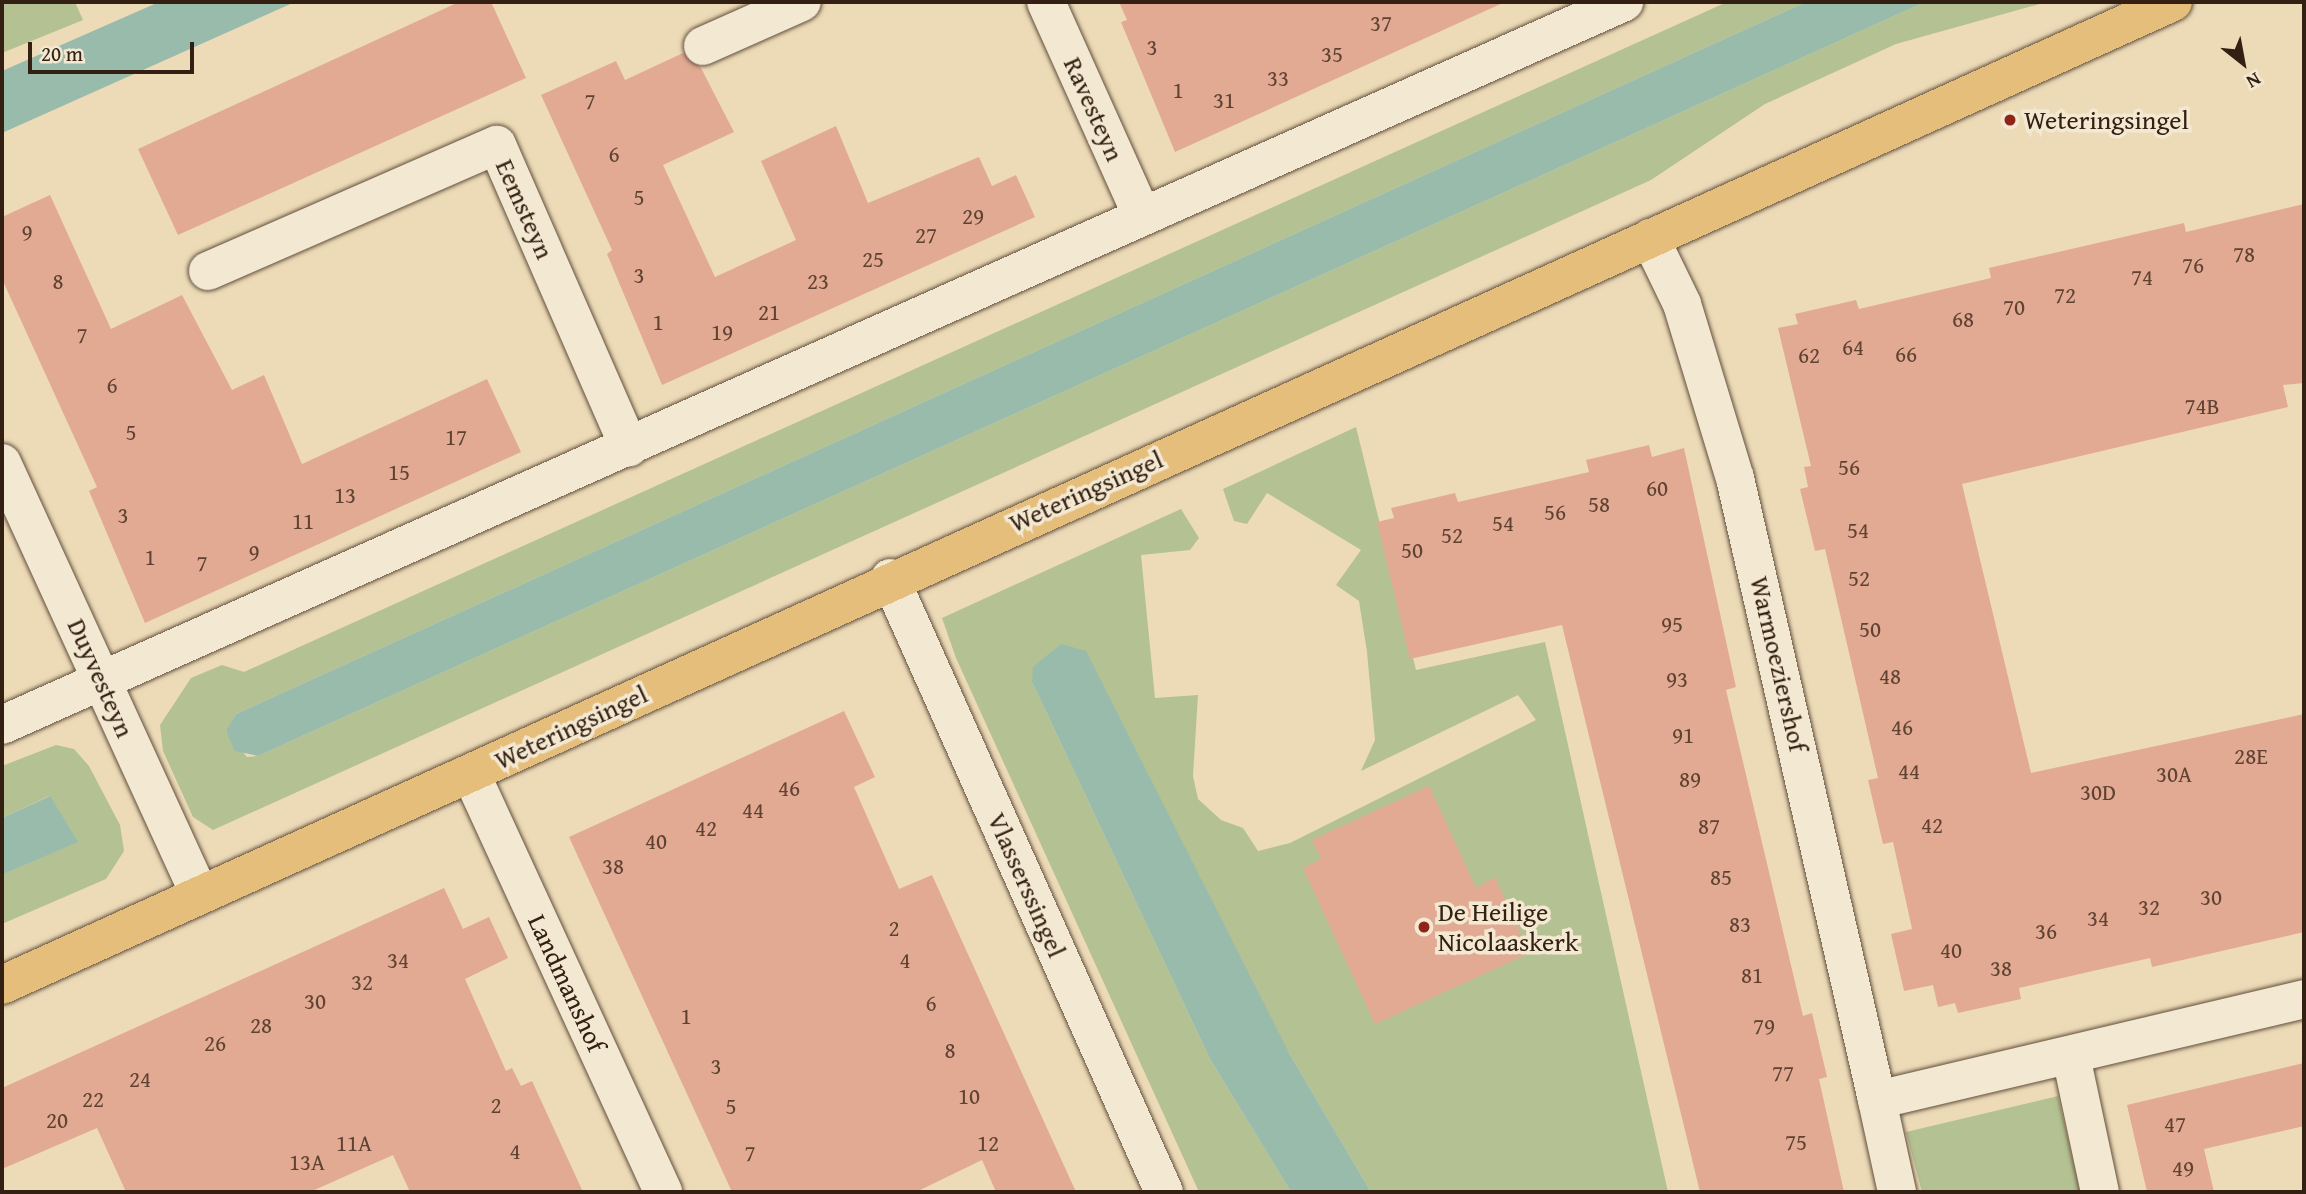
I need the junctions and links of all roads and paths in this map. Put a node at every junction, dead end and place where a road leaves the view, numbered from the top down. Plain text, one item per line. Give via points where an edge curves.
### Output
1 (802, 2) edge
2 (1046, 2) edge
3 (1624, 2) edge
4 (2173, 2) edge
5 (703, 46) dead end
6 (1142, 216) junction
7 (1650, 238) junction
8 (208, 271) dead end
9 (629, 447) junction
10 (2, 463) edge
11 (890, 578) junction
12 (104, 684) junction
13 (2, 726) edge
14 (471, 774) junction
15 (199, 894) junction
16 (2, 985) edge
17 (2304, 999) edge
18 (2071, 1056) junction
19 (1877, 1100) junction
20 (663, 1192) edge
21 (1164, 1192) edge
22 (1897, 1192) edge
23 (2100, 1192) edge

1 - 5 street
2 - 6 street, Ravesteyn
3 - 6 street
4 - 7 main road, Weteringsingel via 1843,156
6 - 9 street
7 - 11 main road, Weteringsingel
7 - 19 street, Warmoeziershof via 1682,304 1735,478
8 - 9 street, Eemsteyn via 497,145
9 - 12 street
10 - 12 street, Duyvesteyn
11 - 14 main road, Weteringsingel
11 - 21 street, Vlasserssingel
12 - 13 street
12 - 15 street, Duyvesteyn
14 - 15 main road, Weteringsingel
14 - 20 street, Landmanshof
15 - 16 main road, Weteringsingel
17 - 18 street
18 - 19 street
18 - 23 street
19 - 22 street, Warmoeziershof

